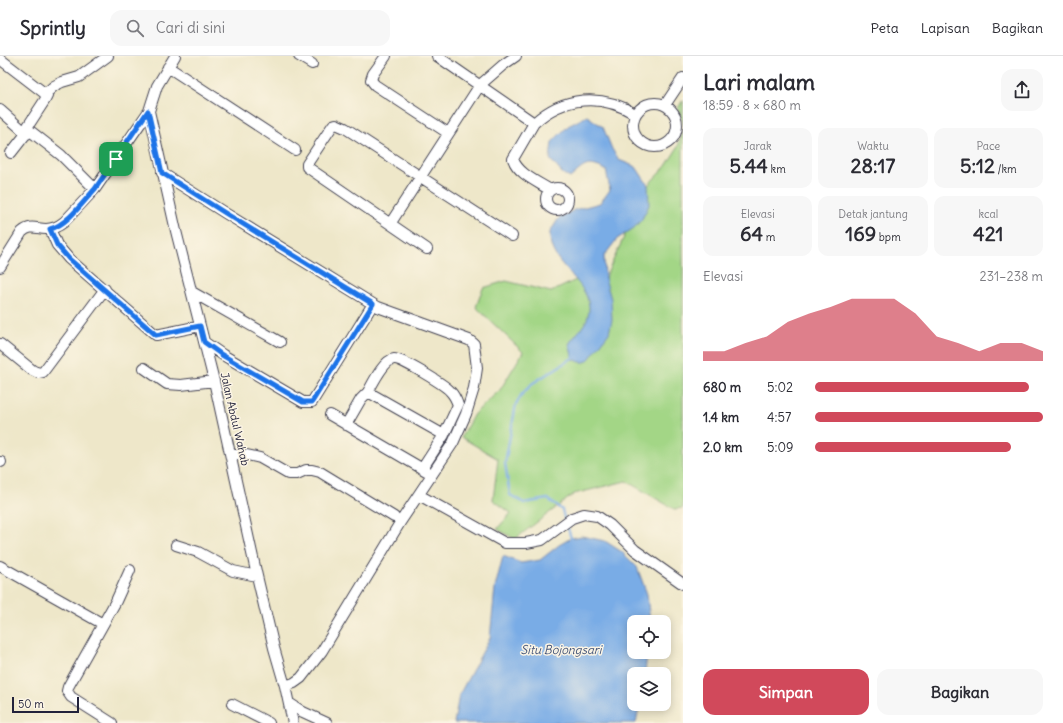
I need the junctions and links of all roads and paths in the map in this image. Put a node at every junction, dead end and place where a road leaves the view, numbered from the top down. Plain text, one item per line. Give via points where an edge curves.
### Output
1 (108, 56) edge
2 (175, 56) edge
3 (299, 56) edge
4 (386, 56) edge
5 (437, 56) edge
6 (516, 56) edge
7 (0, 59) edge
8 (312, 64) dead end
9 (168, 67) junction
10 (683, 78) edge
11 (480, 85) junction
12 (45, 94) junction
13 (665, 105) junction
14 (0, 110) edge
15 (148, 111) junction
16 (635, 114) junction
17 (534, 123) junction
18 (28, 132) junction
19 (448, 133) junction
20 (295, 150) dead end
21 (11, 153) dead end
22 (162, 173) junction
23 (420, 176) junction
24 (95, 189) junction
25 (550, 190) dead end
26 (390, 224) junction
27 (50, 229) junction
28 (512, 236) dead end
29 (427, 249) dead end
30 (0, 267) edge
31 (105, 289) junction
32 (192, 292) junction
33 (373, 304) junction
34 (200, 326) junction
35 (204, 342) junction
36 (280, 342) dead end
37 (0, 344) edge
38 (144, 368) dead end
39 (214, 381) junction
40 (368, 392) junction
41 (330, 415) dead end
42 (346, 425) junction
43 (444, 435) junction
44 (231, 455) junction
45 (422, 469) junction
46 (431, 474) junction
47 (419, 496) junction
48 (394, 517) dead end
49 (176, 545) dead end
50 (0, 566) edge
51 (130, 570) dead end
52 (258, 576) junction
53 (683, 584) edge
54 (103, 624) junction
55 (285, 686) junction
56 (289, 703) junction
57 (232, 704) dead end
58 (112, 723) edge
59 (269, 723) edge
60 (293, 723) edge
61 (327, 723) edge

1 - 12 street via 80,77 62,82
2 - 9 street
3 - 8 street
4 - 19 street via 373,74 372,80 375,85
5 - 11 street
6 - 11 street
7 - 12 street
9 - 15 street via 157,86
9 - 20 street
10 - 13 street
11 - 17 street
11 - 19 street
12 - 18 street via 47,96 28,126
13 - 16 street via 657,102 648,103
13 - 16 street via 673,111 677,120 677,130 666,145 647,146 639,141 632,123
14 - 18 street
15 - 22 street, Jalan Abdul Wahab
15 - 24 street
16 - 17 street via 616,104 573,101 554,109
17 - 25 street via 513,159 520,170
18 - 21 street
18 - 24 street via 61,155
19 - 23 street
22 - 32 street, Jalan Abdul Wahab
22 - 33 street
23 - 26 street
23 - 26 street via 336,124 307,164 308,170
23 - 28 street
24 - 27 street via 64,222
26 - 29 street
27 - 30 street via 26,228
27 - 31 street via 57,245 69,259
31 - 34 street via 156,335
31 - 37 street via 43,372 32,370
32 - 34 street, Jalan Abdul Wahab
32 - 36 street
33 - 35 street via 312,402 303,402
33 - 46 street via 474,344 477,368 466,414 453,443
34 - 35 street, Jalan Abdul Wahab
35 - 39 street, Jalan Abdul Wahab
38 - 39 street via 167,384
39 - 44 street, Jalan Abdul Wahab
40 - 42 street
40 - 43 street
40 - 43 street via 379,372 390,361 398,359 411,365 450,391 456,398 458,405
41 - 42 street
42 - 45 street
43 - 45 street
44 - 48 street via 260,458 288,474 306,470 320,472
44 - 52 street, Jalan Abdul Wahab
45 - 46 street
46 - 47 street
47 - 53 street via 505,543 542,540 572,518 584,514 597,516 635,550
47 - 55 street via 392,534 322,651 301,678
49 - 52 street via 198,552 233,571
50 - 54 street
51 - 54 street
52 - 55 street, Jalan Abdul Wahab
54 - 58 street via 66,691 71,697
55 - 56 street, Jalan Abdul Wahab
56 - 60 street, Jalan Abdul Wahab
56 - 61 street
57 - 59 street

